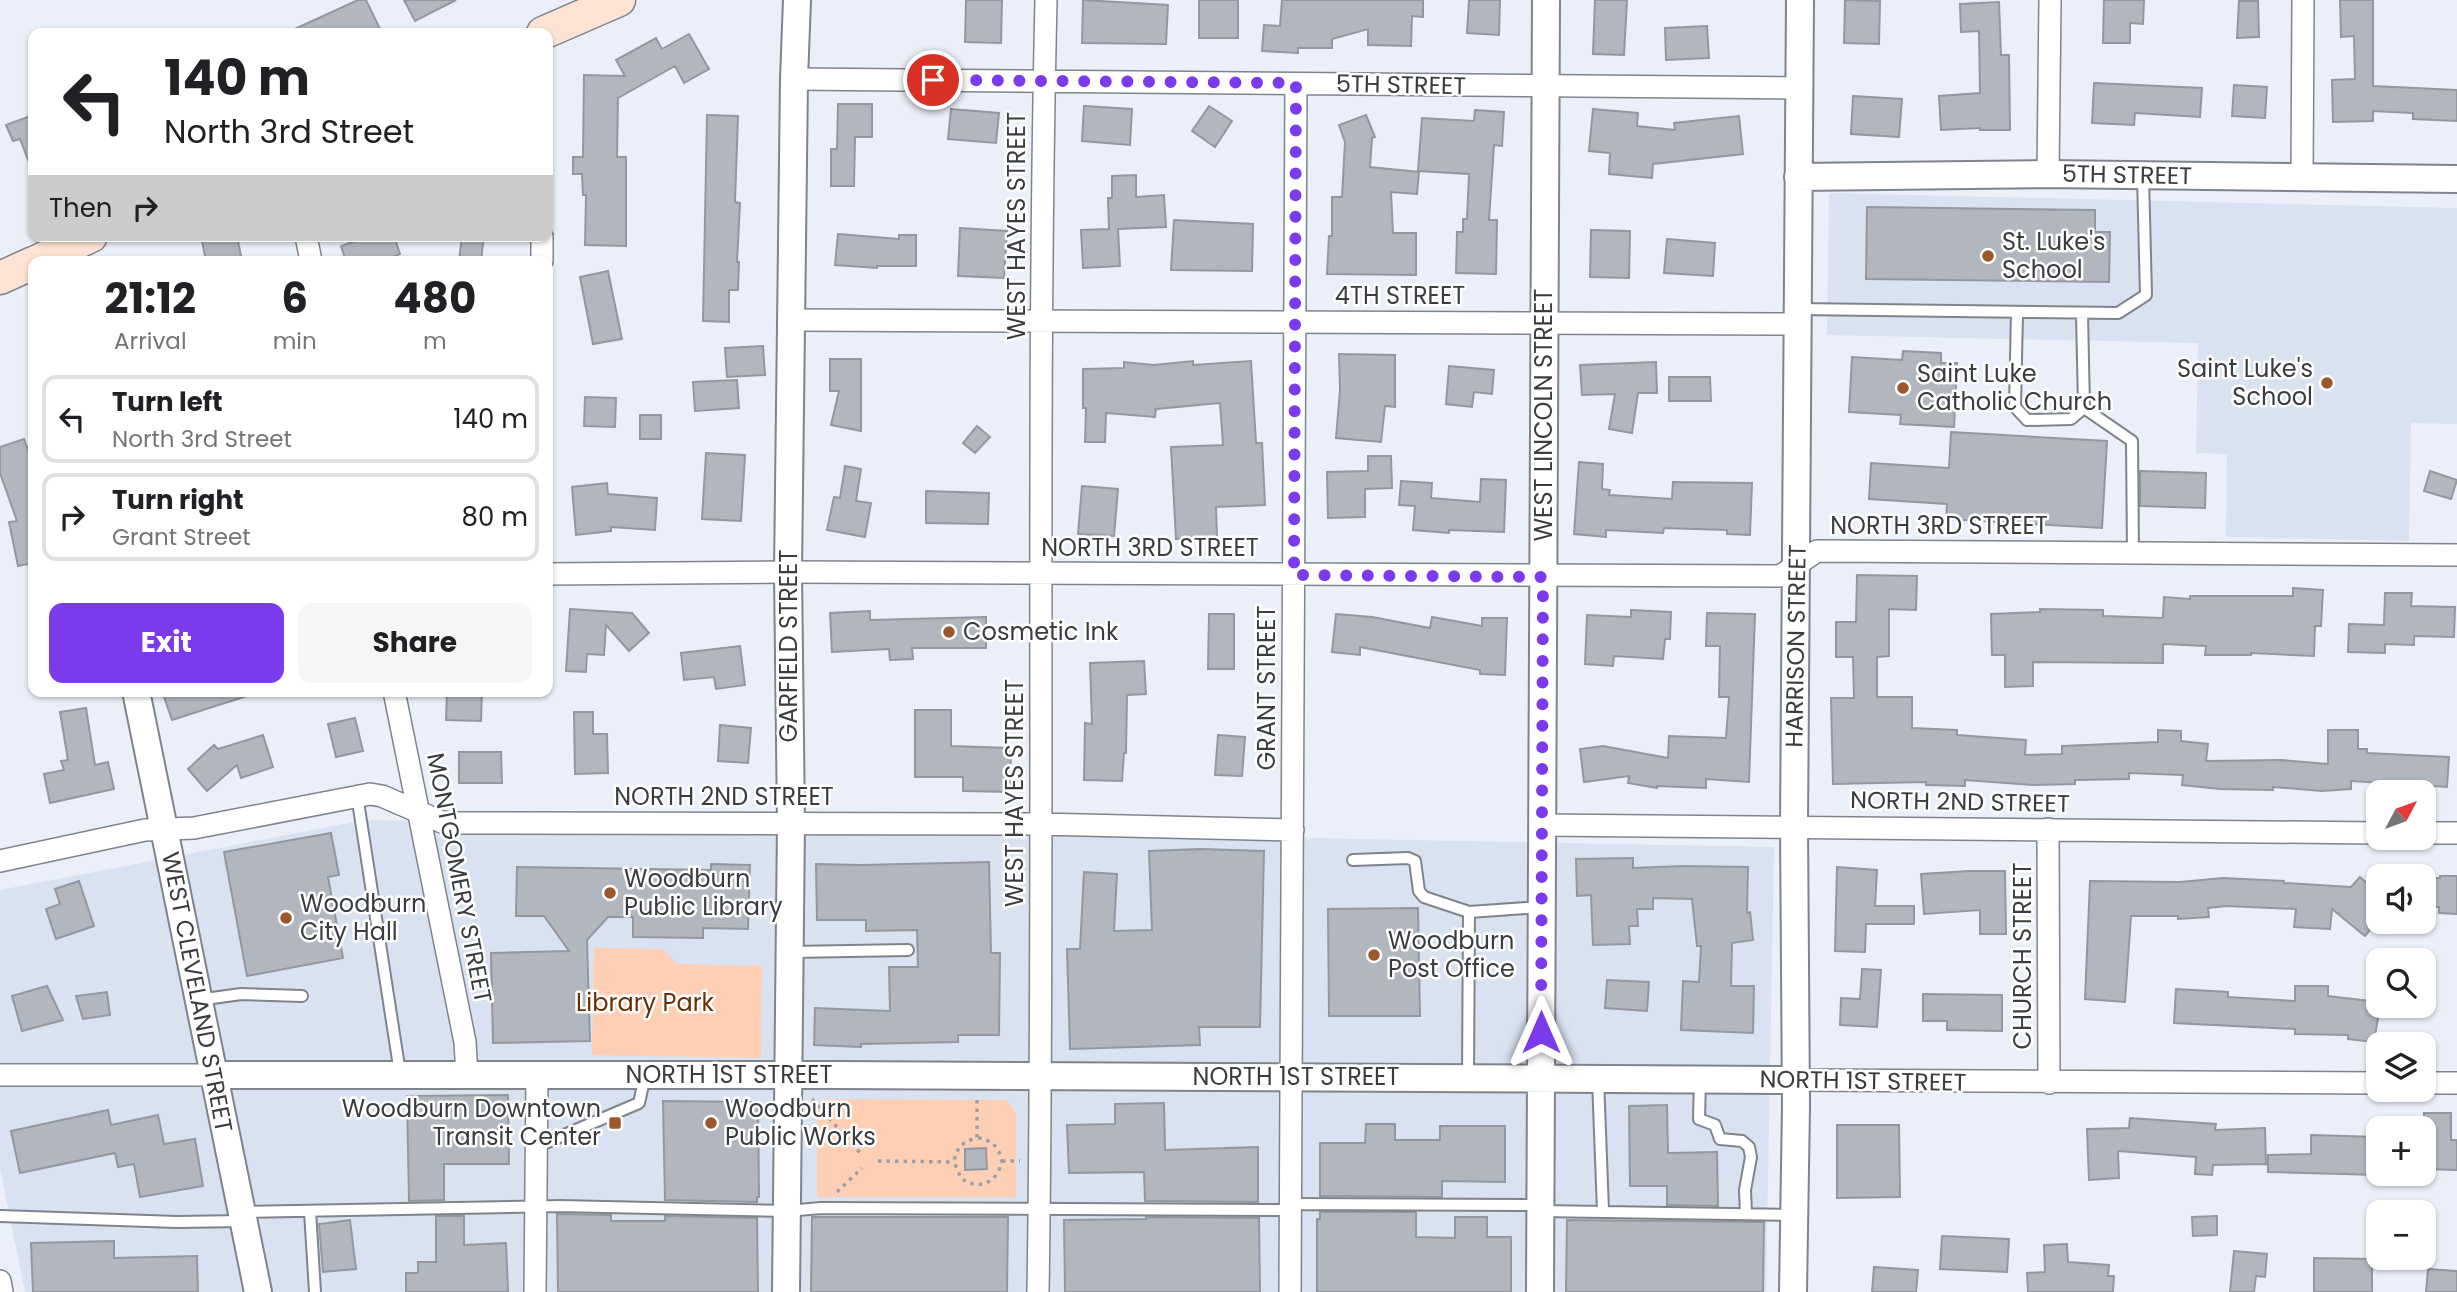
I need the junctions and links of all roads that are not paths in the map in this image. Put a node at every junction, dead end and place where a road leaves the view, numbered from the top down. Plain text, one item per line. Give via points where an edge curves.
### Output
1 (618, 0) edge
2 (797, 0) edge
3 (1046, 0) edge
4 (1545, 0) edge
5 (1800, 0) edge
6 (2050, 0) edge
7 (2303, 0) edge
8 (553, 29) edge
9 (794, 79) junction
10 (1044, 81) junction
11 (1296, 83) junction
12 (1545, 86) junction
13 (1798, 88) junction
14 (2048, 174) junction
15 (2143, 175) junction
16 (1798, 177) junction
17 (2302, 177) junction
18 (2457, 179) edge
19 (79, 242) edge
20 (51, 256) edge
21 (28, 266) edge
22 (0, 278) edge
23 (2017, 312) junction
24 (2082, 313) junction
25 (1797, 317) junction
26 (792, 320) junction
27 (1042, 320) junction
28 (1295, 322) junction
29 (1544, 323) junction
30 (2084, 408) junction
31 (2133, 553) junction
32 (2457, 555) edge
33 (1797, 565) junction
34 (788, 572) junction
35 (553, 574) edge
36 (1042, 574) junction
37 (1294, 575) junction
38 (1543, 577) junction
39 (137, 697) edge
40 (395, 697) edge
41 (357, 795) junction
42 (418, 812) junction
43 (791, 823) junction
44 (1040, 824) junction
45 (1542, 825) junction
46 (1794, 826) junction
47 (2049, 829) junction
48 (165, 830) junction
49 (1293, 830) junction
50 (2366, 833) edge
51 (2436, 833) edge
52 (2457, 833) edge
53 (1353, 860) dead end
54 (0, 861) edge
55 (1542, 907) junction
56 (1469, 912) junction
57 (908, 950) dead end
58 (790, 952) junction
59 (302, 996) dead end
60 (198, 1000) junction
61 (0, 1075) edge
62 (213, 1075) junction
63 (789, 1075) junction
64 (400, 1076) junction
65 (467, 1076) junction
66 (537, 1076) junction
67 (645, 1076) junction
68 (1291, 1076) junction
69 (1042, 1077) junction
70 (1468, 1078) junction
71 (1541, 1079) junction
72 (1598, 1079) junction
73 (1700, 1080) junction
74 (1795, 1080) junction
75 (2049, 1083) junction
76 (2366, 1083) edge
77 (2436, 1083) edge
78 (2457, 1083) edge
79 (537, 1147) junction
80 (537, 1207) junction
81 (1291, 1207) junction
82 (1039, 1208) junction
83 (1541, 1208) junction
84 (310, 1211) junction
85 (787, 1211) junction
86 (1603, 1211) junction
87 (1746, 1214) junction
88 (1794, 1215) junction
89 (0, 1216) edge
90 (243, 1216) junction
91 (0, 1281) edge
92 (2, 1292) edge
93 (258, 1292) edge
94 (315, 1292) edge
95 (535, 1292) edge
96 (786, 1292) edge
97 (1038, 1292) edge
98 (1290, 1292) edge
99 (1540, 1292) edge
100 (1793, 1292) edge

1 - 8 main road
2 - 9 street, GARFIELD STREET
3 - 10 street, WEST HAYES STREET
4 - 12 street, WEST LINCOLN STREET
5 - 13 street, HARRISON STREET
6 - 14 street
7 - 17 street
9 - 10 street, 5TH STREET
9 - 26 street, GARFIELD STREET
10 - 11 street, 5TH STREET
10 - 27 street, WEST HAYES STREET
11 - 12 street, 5TH STREET
11 - 28 street, GRANT STREET
12 - 13 street, 5TH STREET
12 - 29 street, WEST LINCOLN STREET
13 - 16 street, HARRISON STREET
14 - 15 street, 5TH STREET
14 - 16 street, 5TH STREET
15 - 17 street, 5TH STREET
15 - 24 lane via 2146,295 2118,313
16 - 25 street, HARRISON STREET
17 - 18 street, 5TH STREET
19 - 20 main road
21 - 22 main road
23 - 24 lane
23 - 25 lane
23 - 30 lane via 2015,407 2027,420 2071,419
24 - 30 lane
25 - 29 street, 4TH STREET
25 - 33 street, HARRISON STREET
26 - 27 street, 4TH STREET
26 - 34 street, GARFIELD STREET
27 - 28 street, 4TH STREET
27 - 36 street, WEST HAYES STREET
28 - 29 street, 4TH STREET
28 - 37 street, GRANT STREET
29 - 38 street, WEST LINCOLN STREET
30 - 31 lane via 2132,441
31 - 32 street, NORTH 3RD STREET
31 - 33 street, NORTH 3RD STREET via 1816,551
33 - 38 street, NORTH 3RD STREET via 1780,576
33 - 46 street, HARRISON STREET
34 - 35 street, NORTH 3RD STREET
34 - 36 street, NORTH 3RD STREET
34 - 43 street, GARFIELD STREET
36 - 37 street, NORTH 3RD STREET
36 - 44 street, WEST HAYES STREET
37 - 38 street, NORTH 3RD STREET
37 - 49 street, GRANT STREET
38 - 45 street, WEST LINCOLN STREET
39 - 48 street, WEST CLEVELAND STREET
40 - 42 street, MONTGOMERY STREET
41 - 42 street, NORTH 2ND STREET via 382,796
41 - 48 street, NORTH 2ND STREET
41 - 64 lane
42 - 43 street, NORTH 2ND STREET via 450,823
42 - 65 street, MONTGOMERY STREET via 465,1042
43 - 44 street, NORTH 2ND STREET
43 - 58 street, GARFIELD STREET
44 - 49 street, NORTH 2ND STREET
44 - 69 street, WEST HAYES STREET
45 - 46 street, NORTH 2ND STREET
45 - 55 street, WEST LINCOLN STREET
46 - 47 street, NORTH 2ND STREET
46 - 74 street, HARRISON STREET
47 - 50 street, NORTH 2ND STREET
47 - 75 street, CHURCH STREET
48 - 54 street, NORTH 2ND STREET via 145,830
48 - 60 street, WEST CLEVELAND STREET
49 - 68 street, GRANT STREET
51 - 52 street
53 - 56 lane via 1415,861 1424,897
55 - 56 lane
55 - 71 street, WEST LINCOLN STREET
56 - 70 lane
57 - 58 lane
58 - 63 street, GARFIELD STREET
59 - 60 lane via 241,994
60 - 62 street, WEST CLEVELAND STREET
61 - 62 street
62 - 64 street, NORTH 1ST STREET
62 - 90 street, WEST CLEVELAND STREET
63 - 67 street, NORTH 1ST STREET
63 - 69 street, NORTH 1ST STREET
63 - 85 street, GARFIELD STREET
64 - 65 street, NORTH 1ST STREET
65 - 66 street, NORTH 1ST STREET
66 - 67 street, NORTH 1ST STREET
66 - 79 street
67 - 79 lane via 639,1103
68 - 69 street, NORTH 1ST STREET
68 - 70 street, NORTH 1ST STREET
68 - 81 street, GRANT STREET
69 - 82 street, WEST HAYES STREET
70 - 71 street, NORTH 1ST STREET
71 - 72 street, NORTH 1ST STREET
71 - 83 street, WEST LINCOLN STREET
72 - 73 street, NORTH 1ST STREET
72 - 86 lane
73 - 74 street, NORTH 1ST STREET
73 - 87 lane via 1699,1118 1715,1125 1720,1139 1742,1141 1749,1147
74 - 75 street, NORTH 1ST STREET
74 - 88 street, HARRISON STREET
75 - 76 street, NORTH 1ST STREET
77 - 78 street
79 - 80 street
80 - 84 lane
80 - 85 lane
80 - 95 street
81 - 82 lane
81 - 83 lane
81 - 98 street, GRANT STREET
82 - 85 lane
82 - 97 street, WEST HAYES STREET
83 - 86 lane
83 - 99 street, WEST LINCOLN STREET
84 - 90 lane
84 - 94 lane
85 - 96 street, GARFIELD STREET
86 - 87 lane
87 - 88 lane
88 - 100 street, HARRISON STREET
89 - 90 lane via 177,1223
90 - 93 street, WEST CLEVELAND STREET
91 - 92 street

